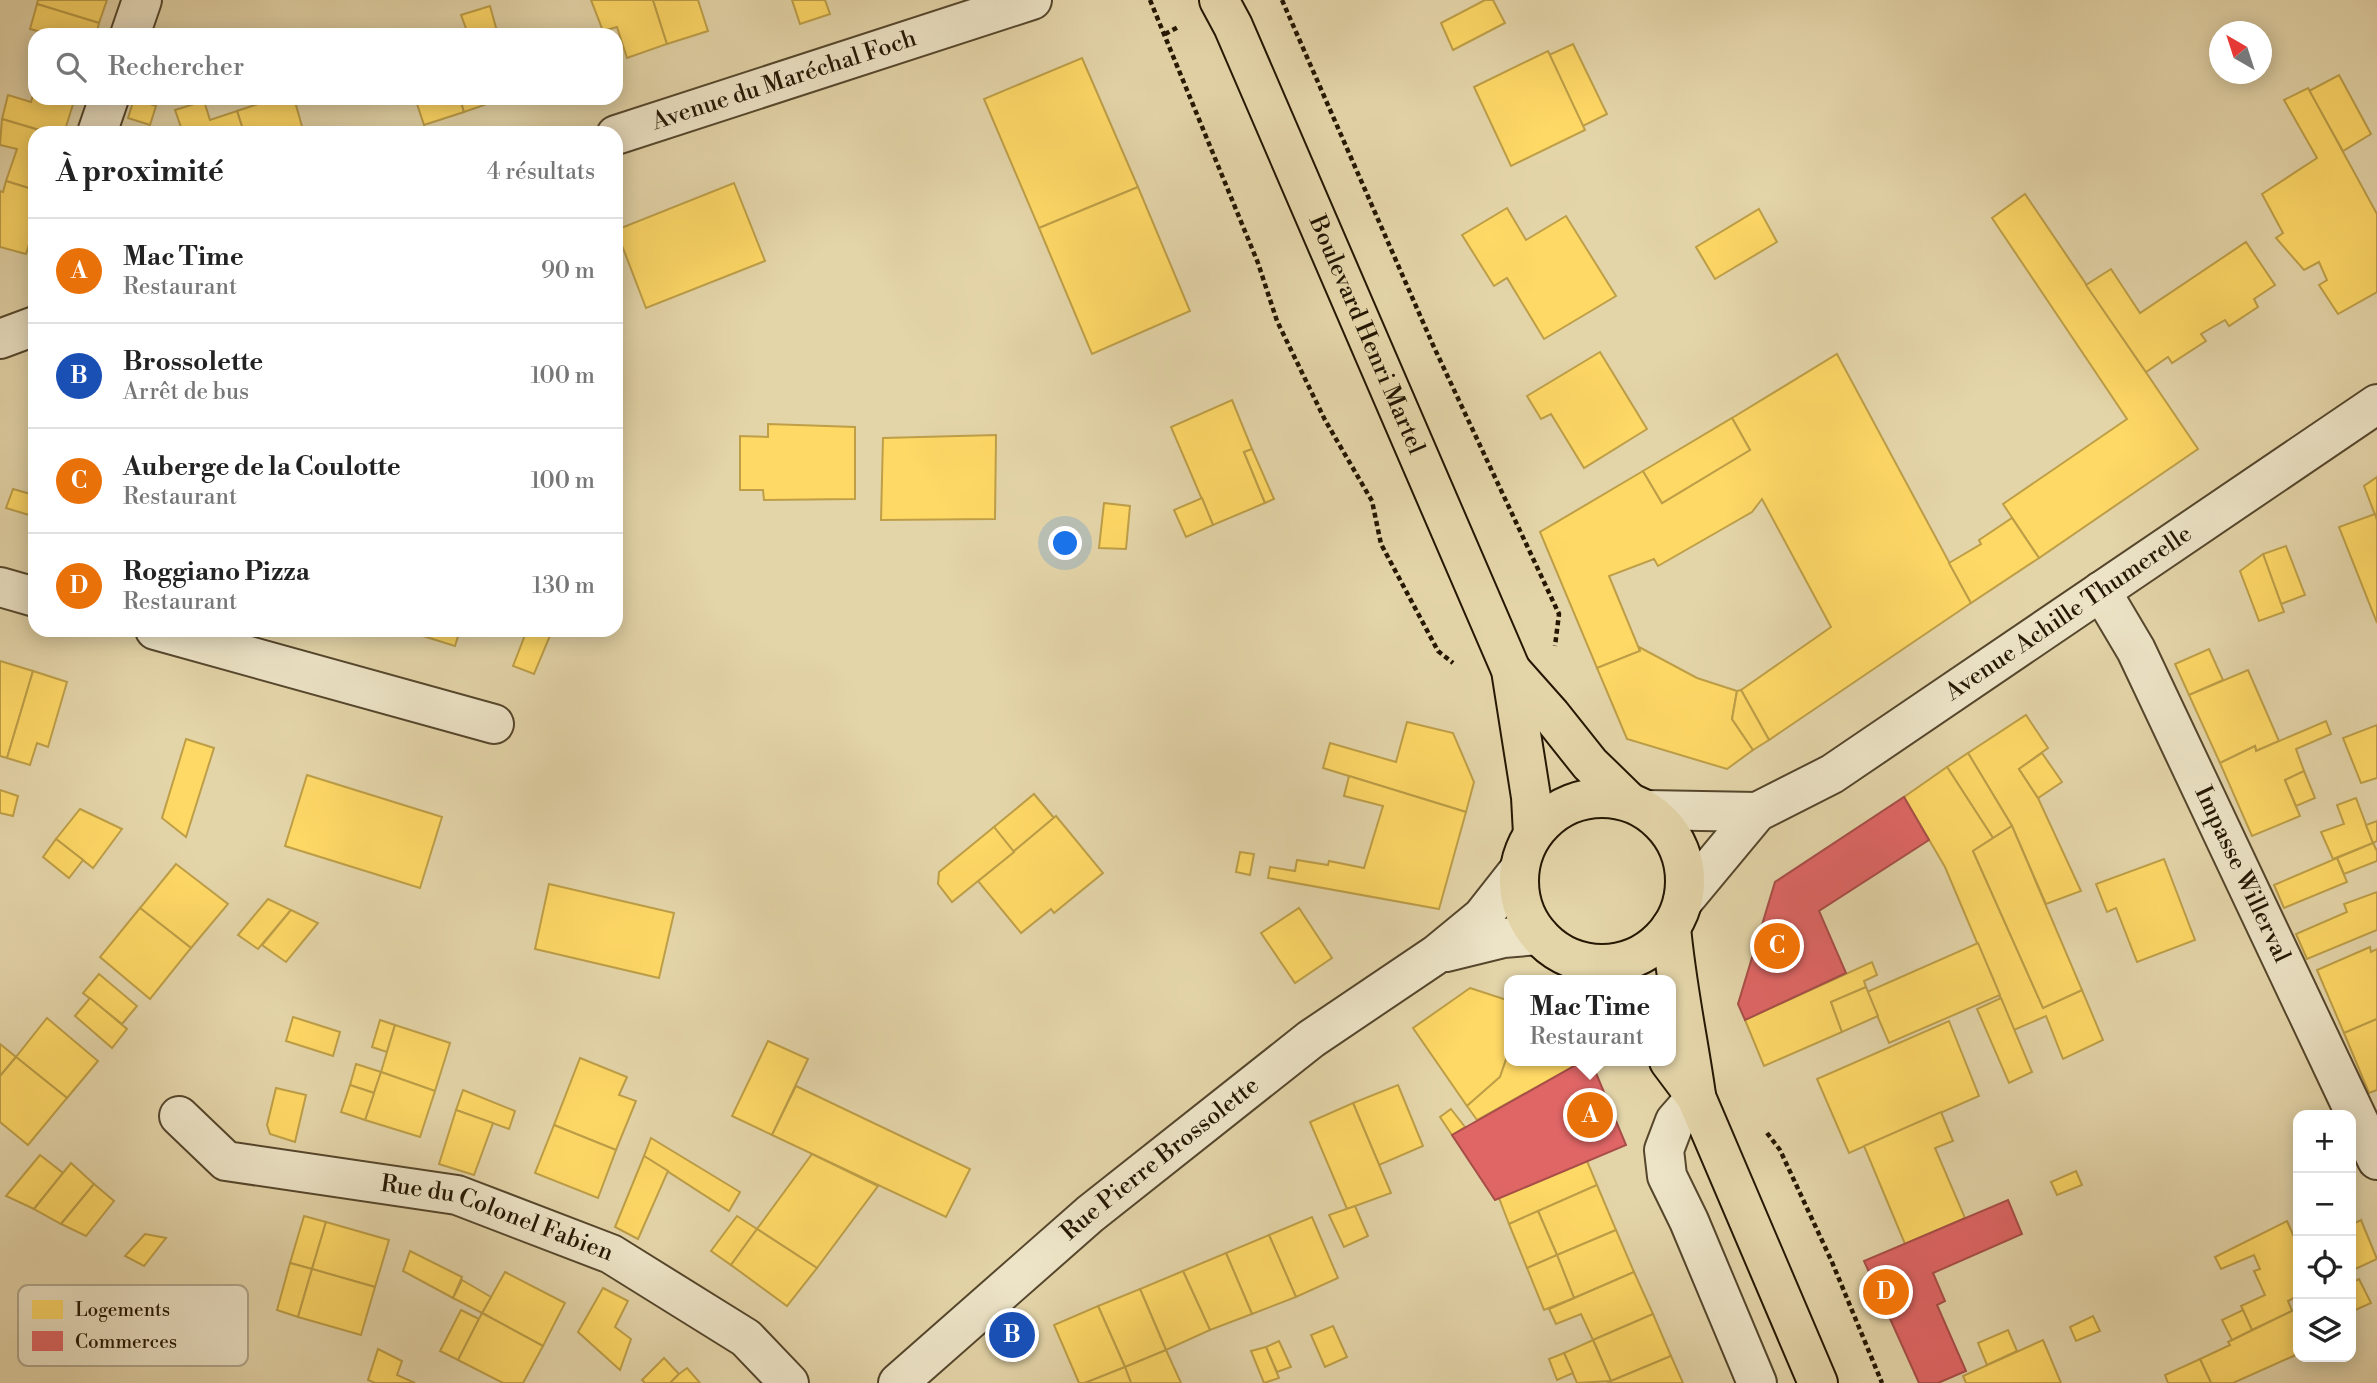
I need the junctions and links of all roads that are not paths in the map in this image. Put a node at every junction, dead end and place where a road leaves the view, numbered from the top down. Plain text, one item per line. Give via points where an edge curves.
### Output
1 (142, 0) edge
2 (1032, 0) edge
3 (1219, 0) edge
4 (132, 28) edge
5 (107, 105) edge
6 (99, 126) edge
7 (623, 133) edge
8 (28, 329) edge
9 (0, 339) edge
10 (2377, 404) edge
11 (0, 587) edge
12 (2101, 592) junction
13 (28, 595) edge
14 (180, 637) edge
15 (1511, 670) junction
16 (494, 724) dead end
17 (1637, 805) junction
18 (1757, 812) junction
19 (1533, 834) junction
20 (1520, 870) junction
21 (1677, 914) junction
22 (1539, 936) junction
23 (1437, 954) junction
24 (1591, 971) edge
25 (1675, 975) edge
26 (1676, 980) edge
27 (1673, 1066) edge
28 (1696, 1097) junction
29 (179, 1116) dead end
30 (2377, 1160) edge
31 (789, 1383) edge
32 (898, 1383) edge
33 (1757, 1383) edge
34 (1818, 1383) edge

1 - 4 street
2 - 7 street, Avenue du Maréchal Foch
3 - 15 main road, Boulevard Henri Martel
5 - 6 street
8 - 9 street
10 - 12 street, Avenue Achille Thumerelle
11 - 13 street
12 - 18 street, Avenue Achille Thumerelle via 1832,774
12 - 30 street, Impasse Willerval via 2136,650
14 - 16 street
15 - 17 main road, Boulevard Henri Martel via 1590,764
15 - 19 main road, Boulevard Henri Martel
17 - 18 street, Avenue Achille Thumerelle
17 - 19 main road via 1579,800 1553,813
17 - 21 main road via 1672,834 1685,867
18 - 21 street, Avenue Achille Thumerelle
19 - 20 main road
20 - 22 main road via 1522,904
20 - 23 street, Rue Pierre Brossolette via 1482,917
21 - 24 main road via 1647,952
21 - 25 main road
22 - 23 street, Rue Pierre Brossolette via 1503,937
22 - 24 main road
23 - 32 street, Rue Pierre Brossolette via 1311,1039 1100,1206
26 - 28 main road
27 - 28 main road
28 - 33 street via 1675,1121 1664,1150 1667,1176
28 - 34 main road
29 - 31 street, Rue du Colonel Fabien via 226,1160 457,1195 611,1255 746,1338

